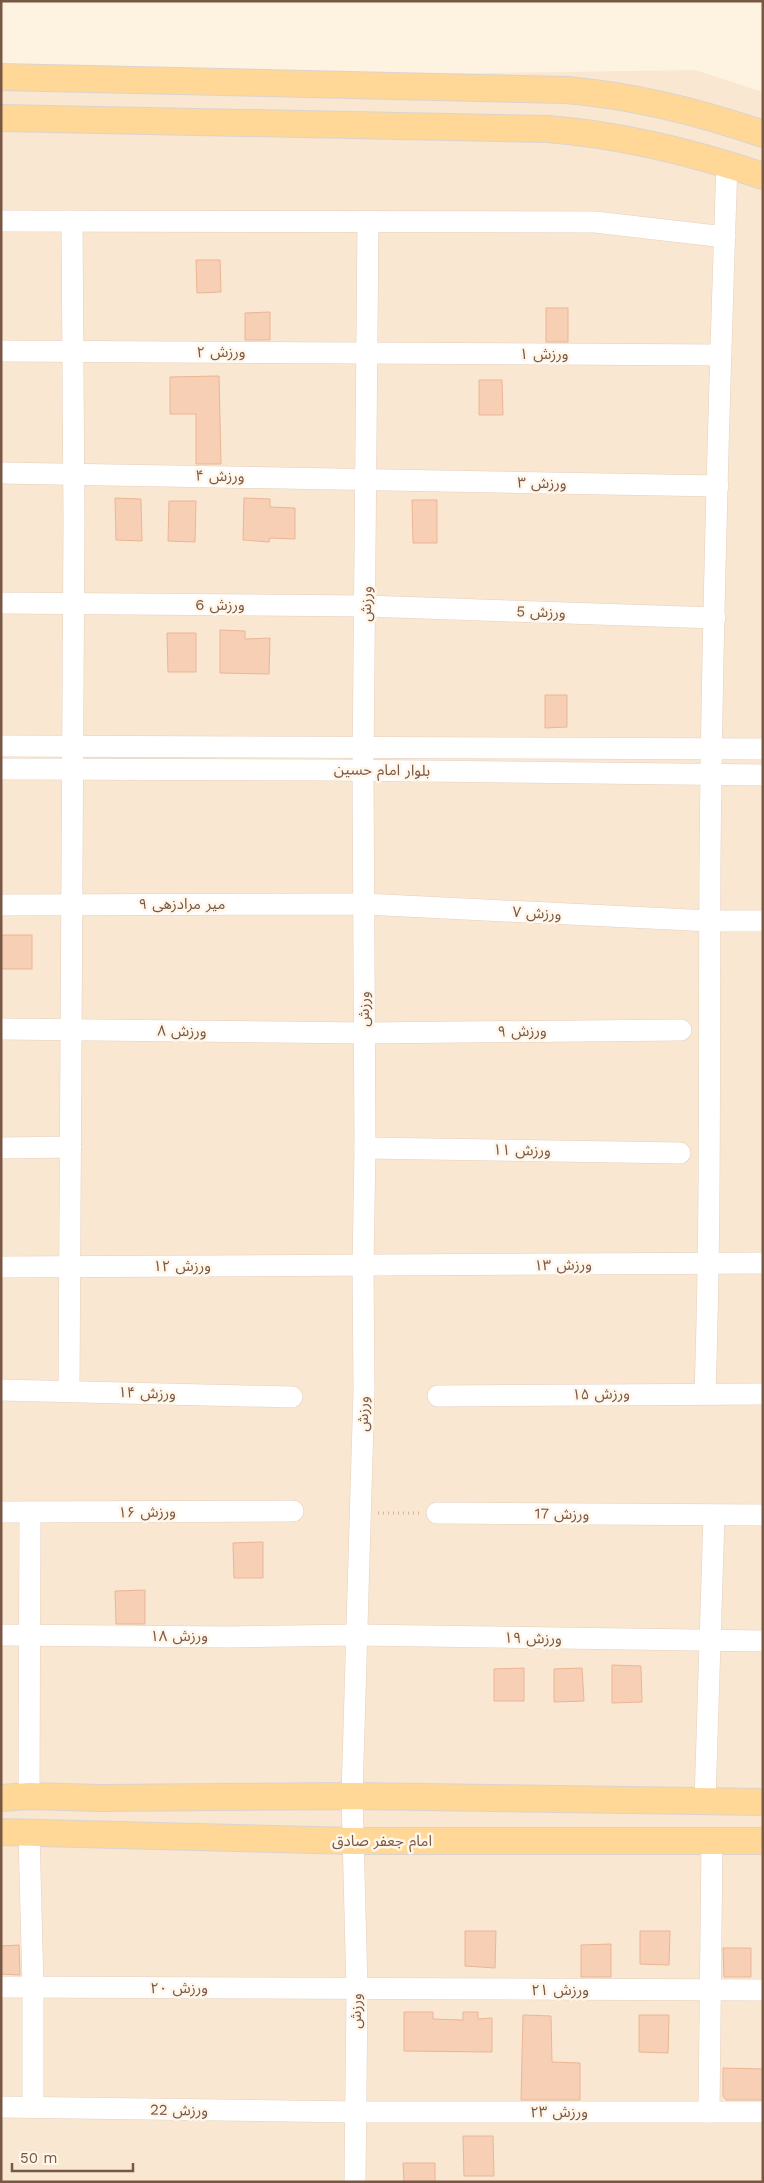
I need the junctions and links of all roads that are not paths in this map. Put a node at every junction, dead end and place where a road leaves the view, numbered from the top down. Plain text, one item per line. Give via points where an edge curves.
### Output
1 (1, 77) edge
2 (1, 118) edge
3 (763, 134) edge
4 (727, 164) junction
5 (763, 176) edge
6 (1, 221) edge
7 (72, 221) junction
8 (368, 221) junction
9 (725, 237) junction
10 (1, 351) edge
11 (74, 351) junction
12 (368, 352) junction
13 (721, 355) junction
14 (1, 473) edge
15 (74, 474) junction
16 (367, 479) junction
17 (718, 486) junction
18 (1, 603) edge
19 (73, 604) junction
20 (366, 606) junction
21 (715, 618) junction
22 (1, 746) edge
23 (73, 746) junction
24 (363, 747) junction
25 (712, 749) junction
26 (763, 749) edge
27 (1, 769) edge
28 (73, 769) junction
29 (363, 770) junction
30 (712, 774) junction
31 (763, 775) edge
32 (364, 904) junction
33 (1, 905) edge
34 (72, 905) junction
35 (710, 921) junction
36 (763, 921) edge
37 (1, 1029) edge
38 (72, 1030) junction
39 (680, 1030) dead end
40 (364, 1033) junction
41 (71, 1147) junction
42 (1, 1148) edge
43 (365, 1148) junction
44 (680, 1153) dead end
45 (763, 1263) edge
46 (710, 1264) junction
47 (70, 1266) junction
48 (1, 1267) edge
49 (362, 1267) junction
50 (1, 1390) edge
51 (69, 1391) junction
52 (705, 1393) junction
53 (763, 1394) edge
54 (438, 1396) dead end
55 (292, 1397) dead end
56 (293, 1511) dead end
57 (1, 1512) edge
58 (30, 1513) junction
59 (437, 1513) road end
60 (763, 1515) edge
61 (714, 1516) junction
62 (1, 1635) edge
63 (31, 1635) junction
64 (357, 1635) junction
65 (710, 1641) junction
66 (763, 1641) edge
67 (29, 1796) junction
68 (352, 1796) junction
69 (1, 1798) edge
70 (99, 1798) junction
71 (705, 1801) junction
72 (1, 1802) edge
73 (763, 1802) edge
74 (1, 1820) edge
75 (1, 1832) edge
76 (29, 1833) junction
77 (72, 1833) junction
78 (353, 1841) junction
79 (712, 1841) junction
80 (763, 1841) edge
81 (1, 1987) edge
82 (33, 1988) junction
83 (356, 1990) junction
84 (712, 1990) junction
85 (763, 1990) edge
86 (1, 2107) edge
87 (33, 2107) junction
88 (356, 2112) junction
89 (709, 2112) junction
90 (763, 2112) edge
91 (355, 2182) edge

1 - 3 main road via 568,90 658,103
2 - 4 main road via 548,129 617,136
4 - 5 main road
4 - 9 street
6 - 7 street
7 - 8 street
7 - 11 street
8 - 9 street via 595,222
8 - 12 street, ورزش
9 - 13 street
10 - 11 street, ورزش ۲
11 - 12 street, ورزش ۲
11 - 15 street
12 - 13 street, ورزش ۱
12 - 16 street, ورزش
13 - 17 street
14 - 15 street, ورزش ۴
15 - 16 street, ورزش ۴
15 - 19 street
16 - 17 street, ورزش ۳
16 - 20 street, ورزش
17 - 21 street
18 - 19 street, ورزش 6
19 - 20 street, ورزش 6
19 - 23 street
20 - 21 street, ورزش 5
20 - 24 street, ورزش
21 - 25 street
22 - 23 street, بلوار امام حسین
23 - 24 street, بلوار امام حسین
23 - 28 street
24 - 25 street, بلوار امام حسین
24 - 29 street, ورزش
25 - 26 street, بلوار امام حسین
25 - 30 street
27 - 28 street, بلوار امام حسین
28 - 29 street, بلوار امام حسین
28 - 34 street
29 - 30 street, بلوار امام حسین
29 - 32 street, ورزش
30 - 31 street, بلوار امام حسین
30 - 35 street
32 - 34 street, میر مرادزهی ۹
32 - 35 street, ورزش ۷
32 - 40 street, ورزش
33 - 34 street, میر مرادزهی ۹
34 - 38 street
35 - 36 street, ورزش ۷
35 - 46 street
37 - 38 street, ورزش ۸
38 - 40 street, ورزش ۸
38 - 41 street
39 - 40 street, ورزش ۹
40 - 43 street, ورزش
41 - 42 street
41 - 47 street
43 - 44 street, ورزش ۱۱
43 - 49 street, ورزش
45 - 46 street, ورزش ۱۳
46 - 49 street, ورزش ۱۳
46 - 52 street
47 - 48 street, ورزش ۱۲
47 - 49 street, ورزش ۱۲
47 - 51 street
49 - 64 street, ورزش via 364,1389
50 - 51 street, ورزش ۱۴
51 - 55 street, ورزش ۱۴
52 - 53 street, ورزش ۱۵
52 - 54 street, ورزش ۱۵
56 - 58 street, ورزش ۱۶
57 - 58 street, ورزش ۱۶
58 - 63 street
59 - 61 street, ورزش 17
60 - 61 street, ورزش 17
61 - 65 street
62 - 63 street, ورزش ۱۸
63 - 64 street, ورزش ۱۸
63 - 67 street
64 - 65 street, ورزش ۱۹
64 - 68 street, ورزش
65 - 66 street, ورزش ۱۹
65 - 71 street
67 - 69 main road
67 - 70 main road
68 - 70 main road
68 - 71 main road
68 - 78 street, ورزش
70 - 77 main road via 53,1810 50,1814 52,1824
71 - 73 main road
72 - 74 main road via 11,1808 9,1816
75 - 76 main road, امام جعفر صادق
76 - 77 main road, امام جعفر صادق
76 - 82 street
77 - 78 main road, امام جعفر صادق
78 - 79 main road, امام جعفر صادق
78 - 83 street, ورزش
79 - 80 main road, امام جعفر صادق
79 - 84 street
81 - 82 street, ورزش ۲۰
82 - 83 street, ورزش ۲۰
82 - 87 street
83 - 84 street, ورزش ۲۱
83 - 88 street, ورزش
84 - 85 street, ورزش ۲۱
84 - 89 street
86 - 87 street, ورزش 22
87 - 88 street, ورزش 22
88 - 89 street, ورزش ۲۳
88 - 91 street, ورزش
89 - 90 street, ورزش ۲۳

